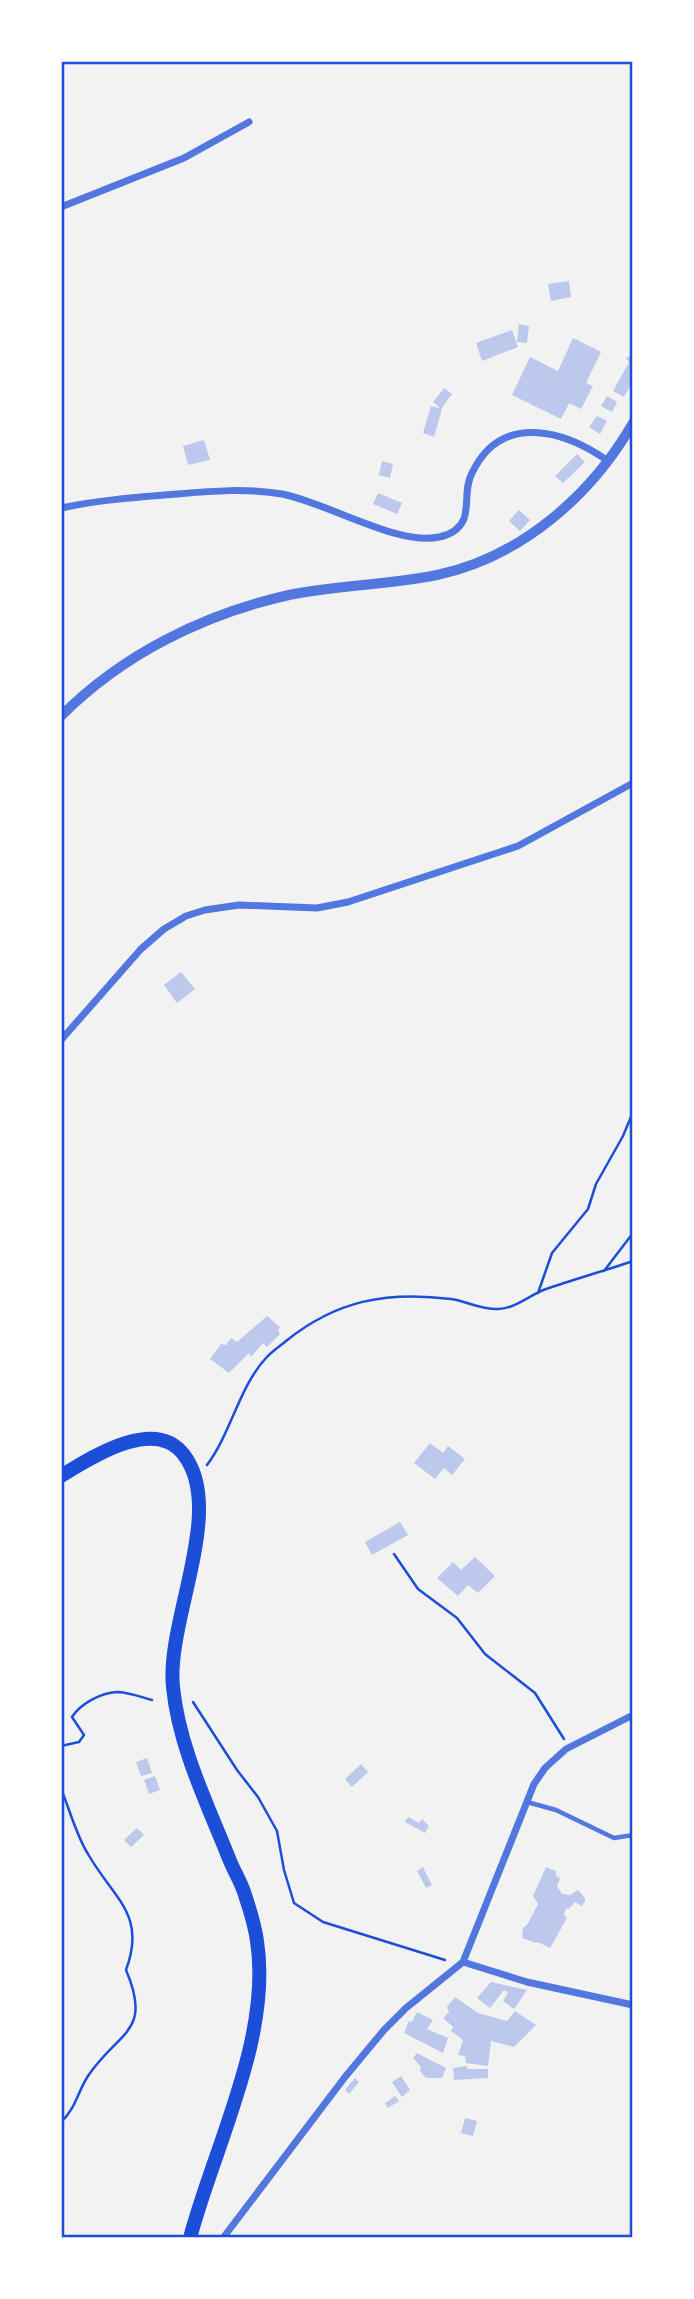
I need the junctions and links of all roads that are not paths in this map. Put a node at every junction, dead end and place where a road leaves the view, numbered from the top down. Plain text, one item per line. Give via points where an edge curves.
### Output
1 (249, 122) dead end
2 (61, 207) edge
3 (633, 423) edge
4 (608, 461) junction
5 (61, 508) edge
6 (61, 716) edge
7 (633, 783) edge
8 (61, 1040) edge
9 (61, 1476) edge
10 (633, 1715) edge
11 (527, 1802) junction
12 (633, 1835) edge
13 (461, 1963) junction
14 (633, 2005) edge
15 (190, 2238) edge
16 (223, 2238) edge

1 - 2 street via 184,158
3 - 4 street
4 - 5 street via 560,435 511,436 475,466 460,526 429,539 407,537 297,497 259,491 131,498
4 - 6 street via 558,514 487,558 436,575 292,595 239,610 167,639 126,662
7 - 8 street via 518,846 348,902 317,908 239,905 186,916 141,949
9 - 15 main road via 128,1442 152,1438 168,1441 180,1450 197,1487 199,1509 190,1578 174,1642 173,1688 181,1735 197,1782 244,1892 257,1940 258,1974 251,2038 238,2092
10 - 11 street via 560,1754 542,1772
11 - 12 lane via 556,1810 614,1838
11 - 13 street
13 - 14 street via 527,1983
13 - 16 street via 384,2030

